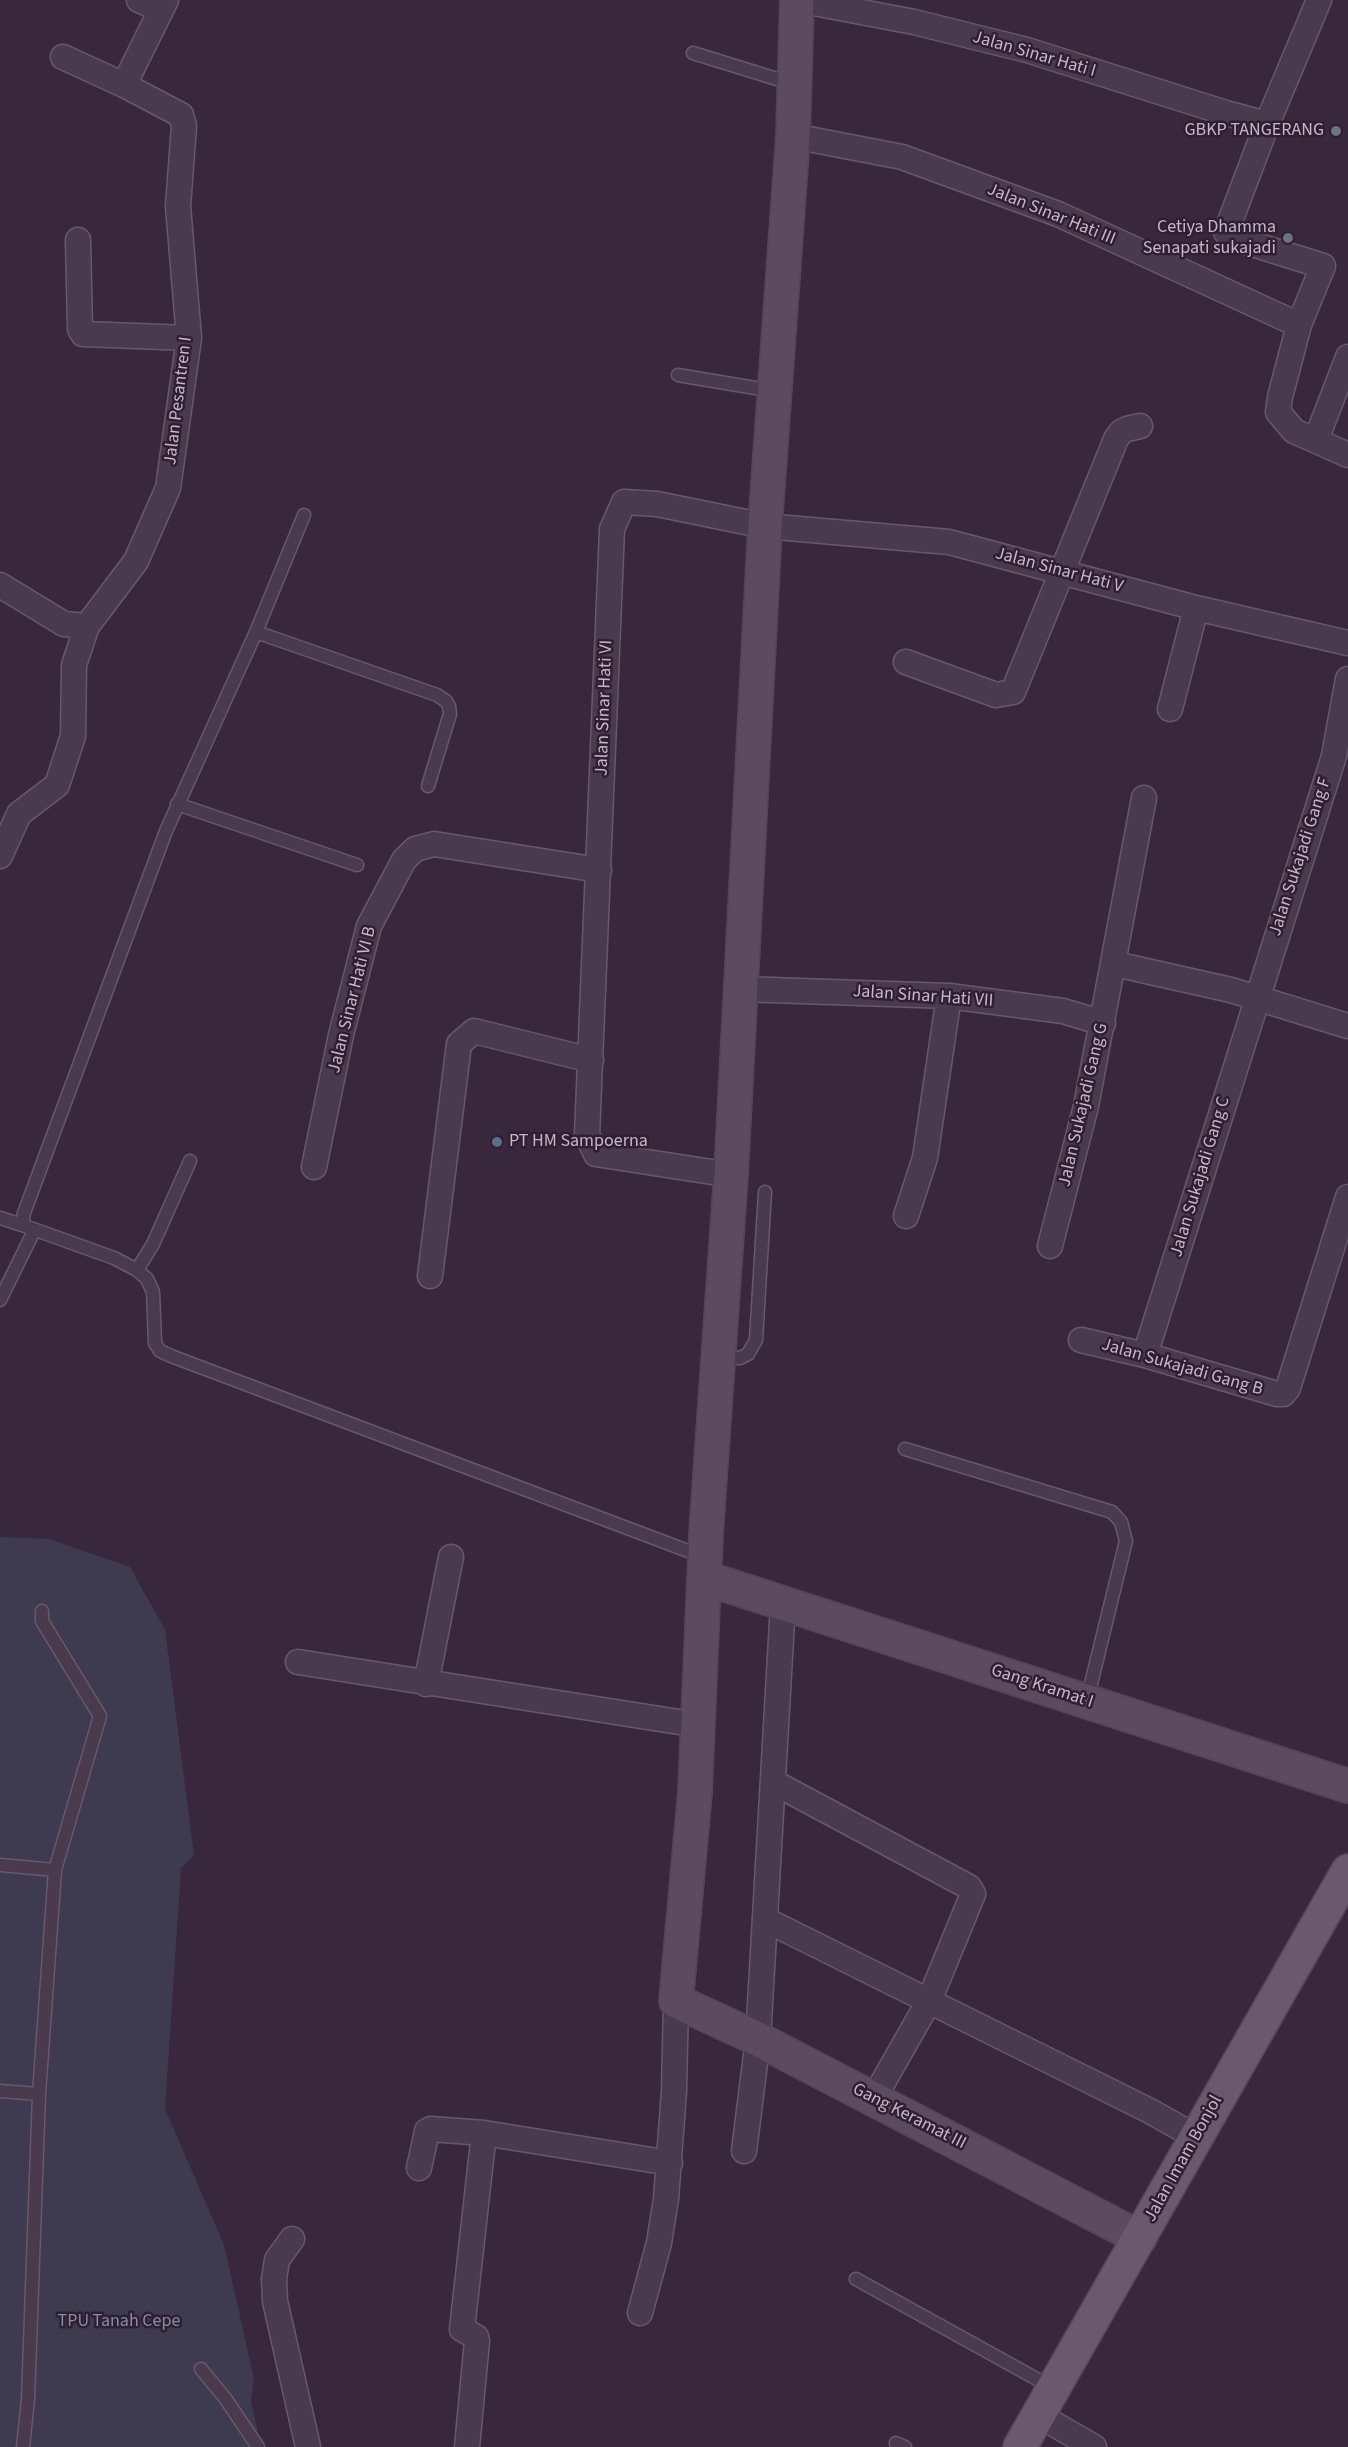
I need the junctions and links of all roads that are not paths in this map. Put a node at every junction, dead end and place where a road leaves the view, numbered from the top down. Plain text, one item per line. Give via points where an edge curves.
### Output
1 (140, 0) edge
2 (797, 0) edge
3 (1319, 0) edge
4 (164, 5) edge
5 (693, 53) dead end
6 (63, 57) dead end
7 (794, 84) junction
8 (124, 86) junction
9 (1267, 124) junction
10 (793, 136) junction
11 (78, 240) dead end
12 (1299, 325) junction
13 (189, 338) junction
14 (1348, 357) edge
15 (678, 375) dead end
16 (774, 392) junction
17 (1140, 426) dead end
18 (1316, 441) junction
19 (1348, 455) edge
20 (304, 515) dead end
21 (765, 526) junction
22 (1061, 570) junction
23 (0, 585) edge
24 (1196, 608) junction
25 (87, 626) junction
26 (256, 632) junction
27 (1348, 643) edge
28 (906, 662) dead end
29 (1348, 680) edge
30 (1170, 709) dead end
31 (1341, 757) edge
32 (428, 786) dead end
33 (1144, 798) dead end
34 (177, 804) junction
35 (5, 829) edge
36 (0, 856) edge
37 (357, 865) dead end
38 (599, 870) junction
39 (1114, 964) junction
40 (741, 988) junction
41 (950, 996) junction
42 (1256, 999) junction
43 (1103, 1023) junction
44 (1348, 1026) edge
45 (591, 1060) junction
46 (190, 1161) dead end
47 (314, 1167) dead end
48 (731, 1175) junction
49 (765, 1192) dead end
50 (1348, 1197) edge
51 (906, 1216) dead end
52 (0, 1218) edge
53 (22, 1225) junction
54 (34, 1231) junction
55 (1050, 1246) dead end
56 (137, 1270) junction
57 (430, 1276) dead end
58 (0, 1300) edge
59 (1081, 1340) dead end
60 (1145, 1355) junction
61 (719, 1358) junction
62 (905, 1449) dead end
63 (451, 1557) dead end
64 (705, 1568) junction
65 (783, 1604) junction
66 (42, 1611) dead end
67 (298, 1662) dead end
68 (426, 1684) junction
69 (1087, 1702) junction
70 (698, 1725) junction
71 (773, 1782) junction
72 (1348, 1786) edge
73 (0, 1865) edge
74 (55, 1870) junction
75 (1348, 1871) edge
76 (766, 1920) junction
77 (676, 2001) junction
78 (929, 2001) junction
79 (758, 2039) junction
80 (0, 2091) edge
81 (39, 2094) junction
82 (874, 2098) junction
83 (484, 2133) junction
84 (1196, 2137) junction
85 (744, 2151) dead end
86 (670, 2163) junction
87 (419, 2168) dead end
88 (1140, 2238) junction
89 (292, 2239) dead end
90 (856, 2279) dead end
91 (640, 2313) dead end
92 (201, 2369) dead end
93 (1047, 2402) junction
94 (23, 2447) edge
95 (258, 2447) edge
96 (308, 2447) edge
97 (467, 2447) edge
98 (1020, 2447) edge
99 (1094, 2447) edge

1 - 4 street
2 - 7 street
2 - 9 street, Jalan Sinar Hati I via 914,22 1027,50
3 - 9 street
4 - 8 street
5 - 7 lane
6 - 8 street, Jalan Pesantren I
7 - 10 street
8 - 13 street, Jalan Pesantren I via 181,115 184,126 178,206
9 - 12 street via 1226,232 1230,237 1323,266
10 - 12 street, Jalan Sinar Hati III via 902,157 1058,214
10 - 16 street
11 - 13 street via 83,334
12 - 18 street via 1278,412 1294,432
13 - 25 street, Jalan Pesantren I via 168,488 136,561
14 - 18 street
15 - 16 lane
16 - 21 street
17 - 22 street via 1121,432 1116,439
18 - 19 street
20 - 26 lane
21 - 22 street, Jalan Sinar Hati V via 949,542
21 - 38 street, Jalan Sinar Hati VI via 657,504 624,502 612,529
21 - 40 street
22 - 24 street, Jalan Sinar Hati V
22 - 28 street via 1013,692 996,695
23 - 25 street via 64,624
24 - 27 street, Jalan Sinar Hati V
24 - 30 street
25 - 35 street, Jalan Pesantren I via 74,665 73,736 57,785
26 - 32 lane via 446,701 450,714
26 - 34 lane
29 - 31 street, Jalan Sukajadi Gang F
31 - 42 street, Jalan Sukajadi Gang F
33 - 39 street, Jalan Sukajadi Gang G
34 - 37 lane
34 - 53 lane
35 - 36 street, Jalan Pesantren I
38 - 45 street, Jalan Sinar Hati VI
38 - 47 street, Jalan Sinar Hati VI B via 434,844 415,849 404,860 369,926 341,1035
39 - 42 street
39 - 43 street, Jalan Sukajadi Gang G
40 - 41 street, Jalan Sinar Hati VII
40 - 48 street
41 - 43 street, Jalan Sinar Hati VII via 1063,1011
41 - 51 street via 925,1158
42 - 44 street
42 - 60 street, Jalan Sukajadi Gang C
43 - 55 street, Jalan Sukajadi Gang G
45 - 48 street, Jalan Sinar Hati VI via 587,1135 596,1154
45 - 57 street via 474,1031 459,1044
46 - 56 lane via 153,1244
48 - 61 street
49 - 61 lane via 756,1340 748,1354 740,1358
50 - 60 street, Jalan Sukajadi Gang B via 1283,1394
52 - 53 lane
53 - 54 lane
54 - 56 lane via 114,1258
54 - 58 lane
56 - 64 lane via 153,1292 155,1343 160,1351
59 - 60 street, Jalan Sukajadi Gang B
61 - 64 street
62 - 69 lane via 1112,1512 1121,1521 1125,1541
63 - 68 street
64 - 65 street, Gang Kramat I via 736,1589
64 - 70 street
65 - 69 street, Gang Kramat I
65 - 71 street
66 - 74 lane via 42,1621 100,1716
67 - 68 street
68 - 70 street
69 - 72 street, Gang Kramat I
70 - 77 street via 696,1792
71 - 76 street
71 - 78 street via 969,1887 973,1894 971,1902
73 - 74 lane
74 - 81 lane
75 - 84 main road, Jalan Imam Bonjol
76 - 78 street
76 - 79 street
77 - 79 street, Gang Keramat III
77 - 86 street
78 - 82 street
78 - 84 street
79 - 82 street, Gang Keramat III
79 - 85 street
80 - 81 lane
81 - 94 lane
82 - 88 street, Gang Keramat III
83 - 86 street
83 - 87 street via 429,2129
83 - 97 street via 462,2329 477,2341
84 - 88 main road, Jalan Imam Bonjol
86 - 91 street via 659,2243
88 - 93 main road, Jalan Imam Bonjol
89 - 96 street via 277,2260 275,2301
90 - 93 lane
92 - 95 lane
93 - 98 main road, Jalan Imam Bonjol
93 - 99 street

